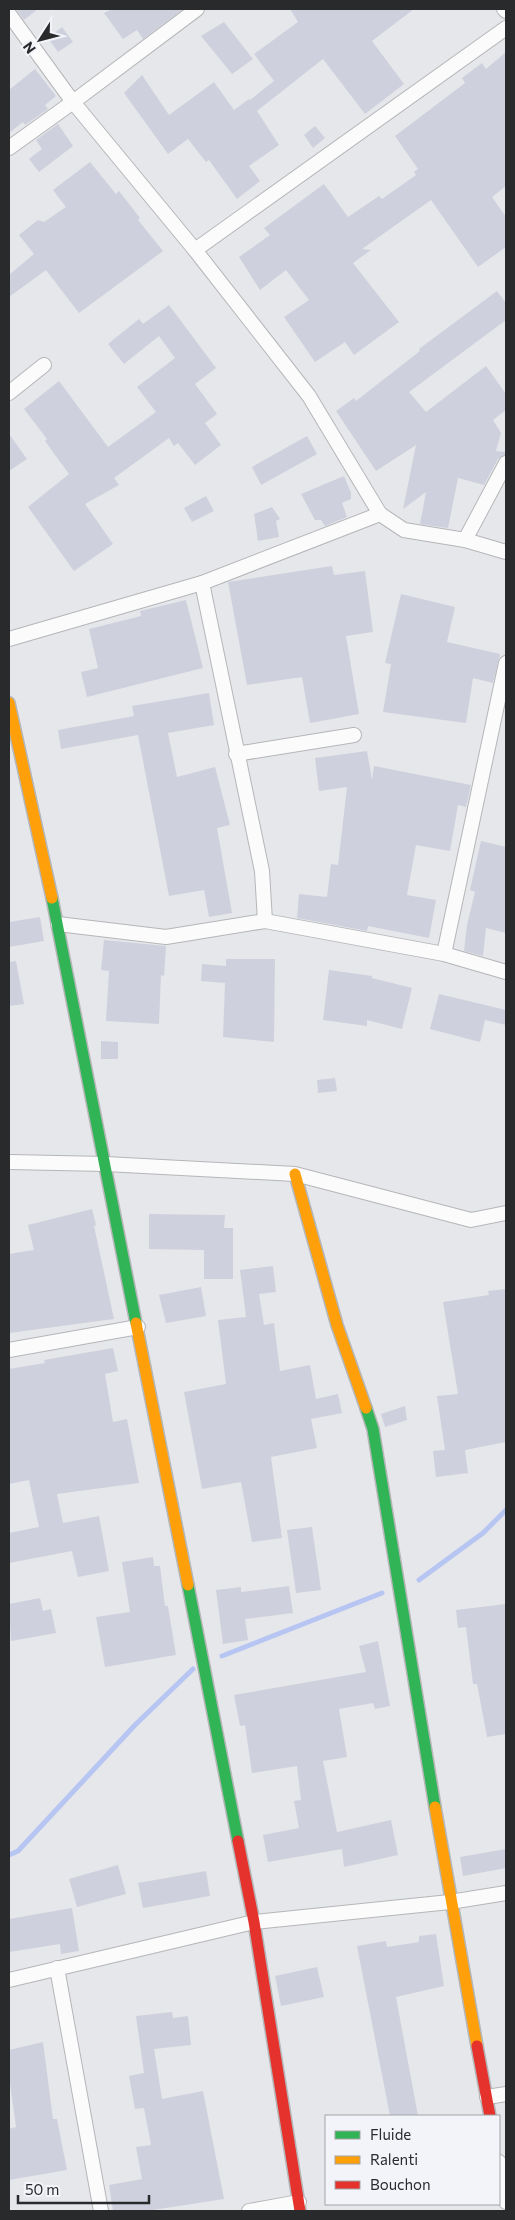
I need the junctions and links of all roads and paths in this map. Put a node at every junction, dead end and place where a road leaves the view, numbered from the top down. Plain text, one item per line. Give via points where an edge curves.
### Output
1 (197, 9) edge
2 (9, 14) edge
3 (506, 28) edge
4 (73, 102) junction
5 (9, 148) edge
6 (195, 250) junction
7 (44, 365) dead end
8 (9, 393) edge
9 (506, 463) edge
10 (380, 514) junction
11 (465, 540) junction
12 (506, 552) edge
13 (202, 583) junction
14 (9, 639) edge
15 (506, 663) edge
16 (9, 703) edge
17 (354, 734) dead end
18 (236, 754) junction
19 (265, 921) junction
20 (58, 924) junction
21 (444, 954) junction
22 (506, 972) edge
23 (9, 1162) edge
24 (106, 1164) junction
25 (295, 1174) junction
26 (506, 1213) edge
27 (138, 1328) junction
28 (9, 1350) edge
29 (506, 1893) edge
30 (450, 1902) junction
31 (254, 1922) junction
32 (57, 1968) junction
33 (9, 1980) edge
34 (506, 2094) edge
35 (487, 2097) junction
36 (490, 2115) edge
37 (500, 2168) edge
38 (506, 2202) edge
39 (300, 2206) edge
40 (101, 2211) edge
41 (248, 2211) edge

1 - 4 street
2 - 4 street
3 - 6 street
4 - 5 street
4 - 6 street
6 - 10 street via 309,396
7 - 8 street
9 - 11 street
10 - 11 street via 404,530
10 - 13 street
11 - 12 street
13 - 14 street
13 - 18 street
15 - 21 street
16 - 20 street
17 - 18 street
18 - 19 street via 262,871
19 - 20 street via 166,937
19 - 21 street
20 - 24 street
21 - 22 street
23 - 24 street
24 - 25 street
24 - 27 street
25 - 26 street via 471,1220
25 - 30 street via 337,1325 373,1429
27 - 28 street
27 - 31 street
29 - 30 street
30 - 31 street
30 - 35 street
31 - 32 street
31 - 39 street
32 - 33 street
32 - 40 street
34 - 35 street
35 - 36 street
37 - 38 street
39 - 41 street

